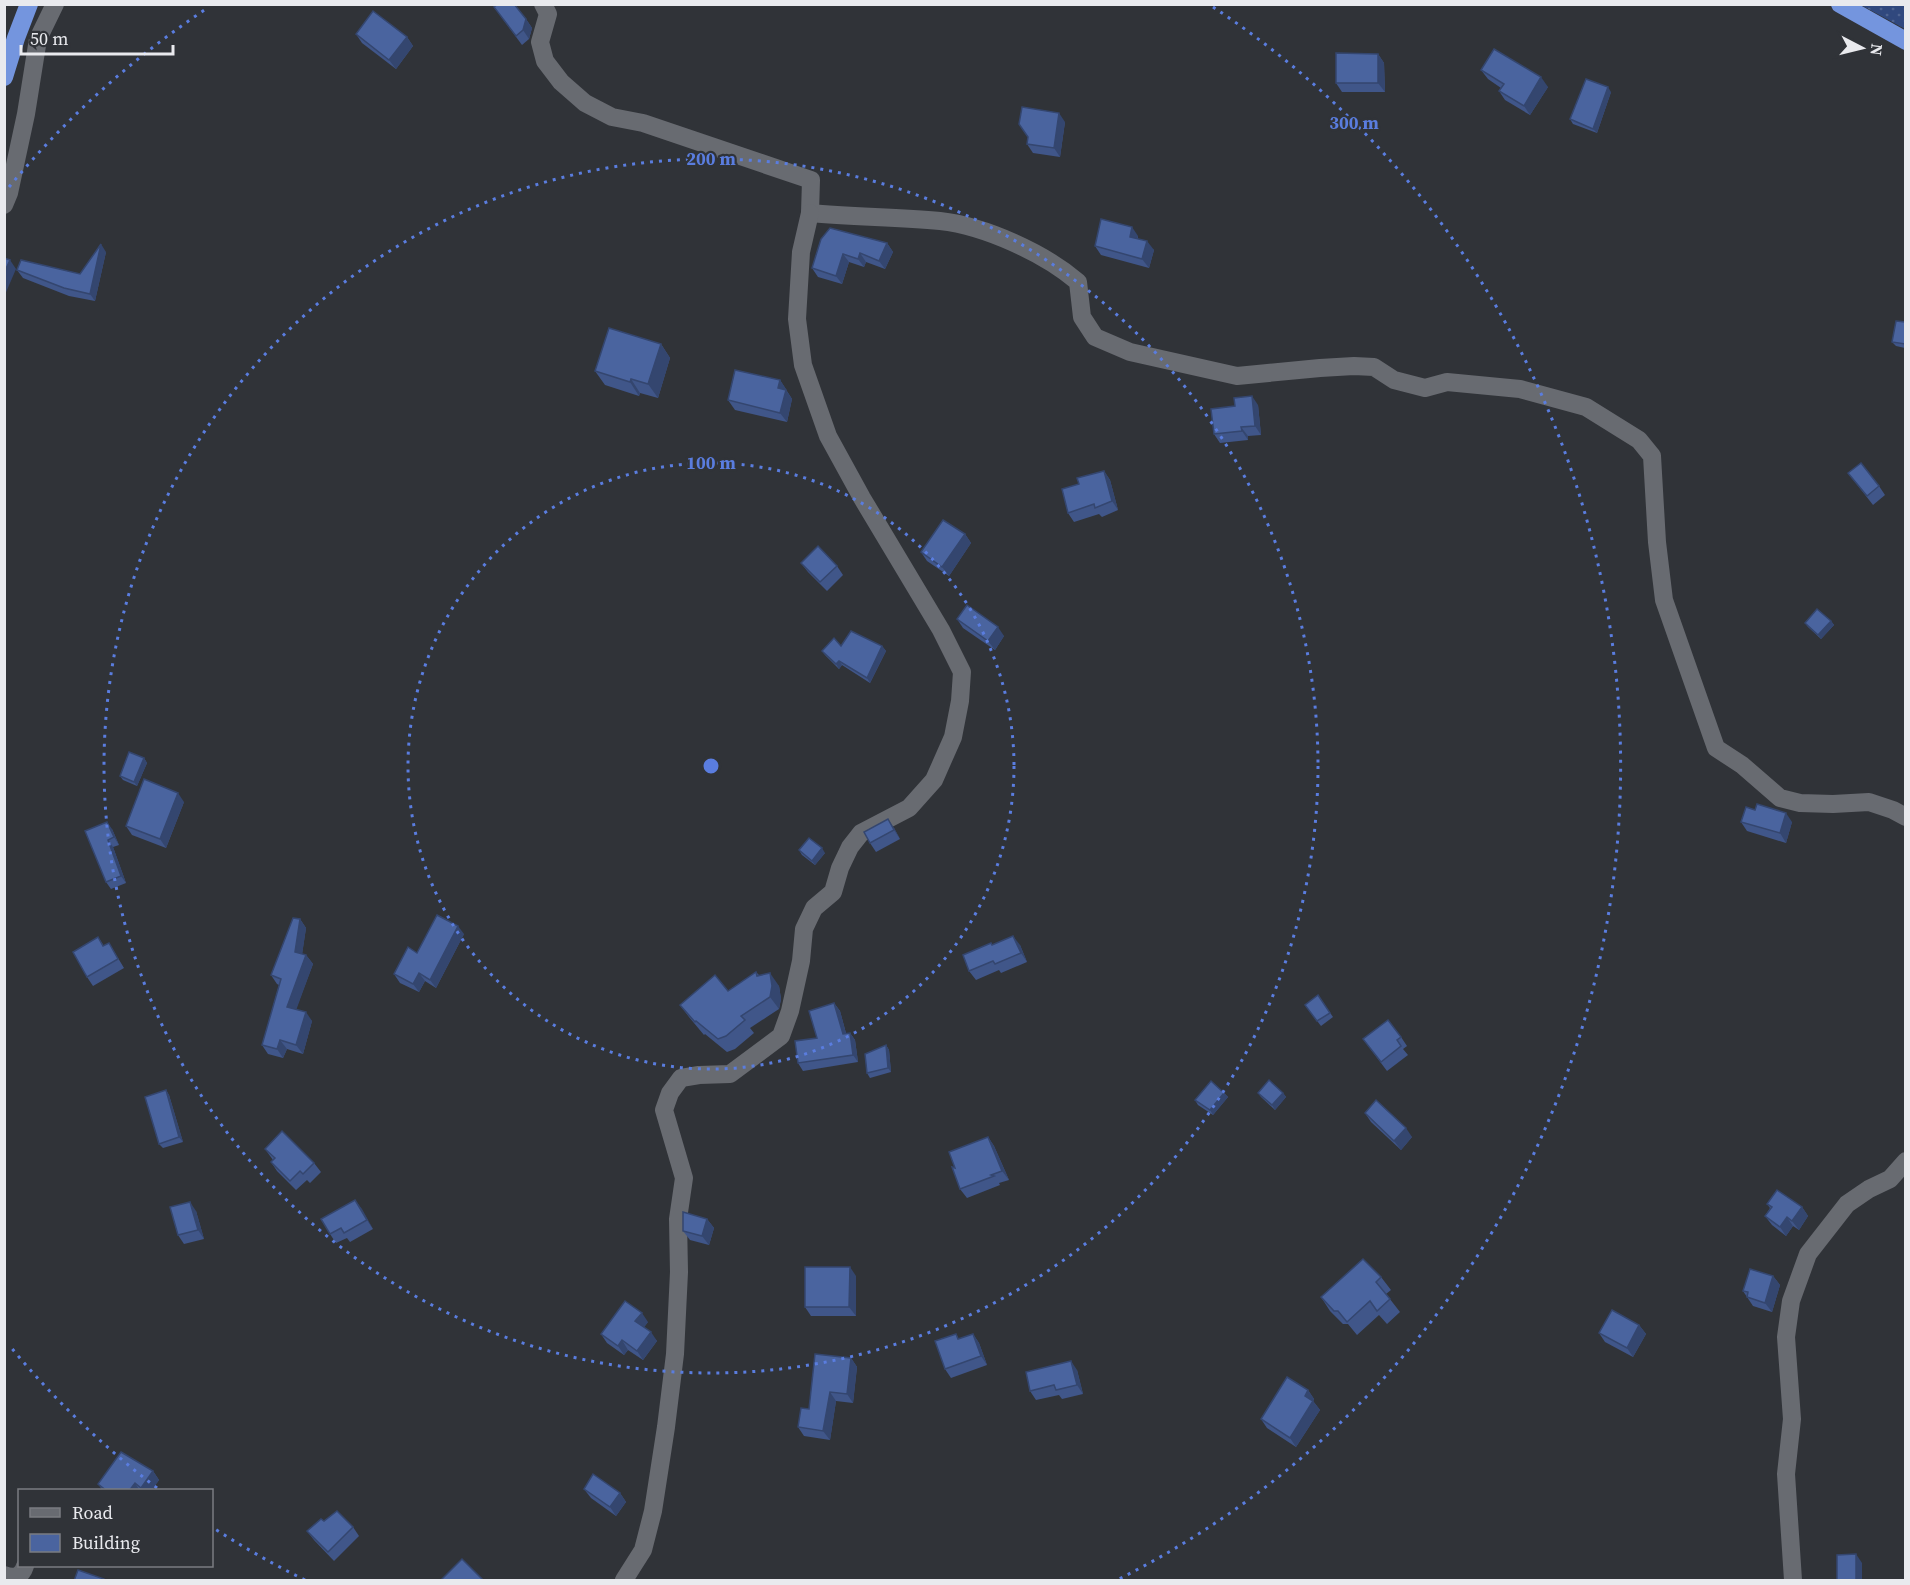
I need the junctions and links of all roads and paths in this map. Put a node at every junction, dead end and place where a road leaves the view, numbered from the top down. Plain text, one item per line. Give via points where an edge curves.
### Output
1 (29, 4) edge
2 (55, 4) edge
3 (543, 4) edge
4 (1840, 4) edge
5 (1905, 41) edge
6 (4, 77) edge
7 (4, 205) edge
8 (810, 213) junction
9 (1905, 817) edge
10 (1905, 1161) edge
11 (25, 1567) edge
12 (4, 1575) edge
13 (624, 1581) edge
14 (1793, 1581) edge

1 - 6 highway
2 - 7 street via 38,39 26,114
3 - 8 street via 549,14 540,42 545,61 585,103 612,117 811,180
4 - 5 highway
8 - 9 street via 942,222 980,231 1037,254 1078,282 1082,317 1095,337 1130,352 1237,376 1374,367 1409,385 1425,388 1448,382 1520,389 1586,407 1639,440 1652,456 1664,600 1716,748 1780,798 1800,803 1869,802
8 - 13 street via 801,252 797,319 803,365 828,436 962,672 960,701 953,737 934,780 909,808 861,833 840,868 833,892 814,908 804,929 801,962 781,1036 730,1074 681,1078 670,1093 664,1110 684,1178 678,1219 675,1354 653,1511 643,1550
10 - 14 street via 1890,1179 1847,1204 1808,1254 1791,1301 1786,1337 1792,1419 1786,1474
11 - 12 street via 19,1576

